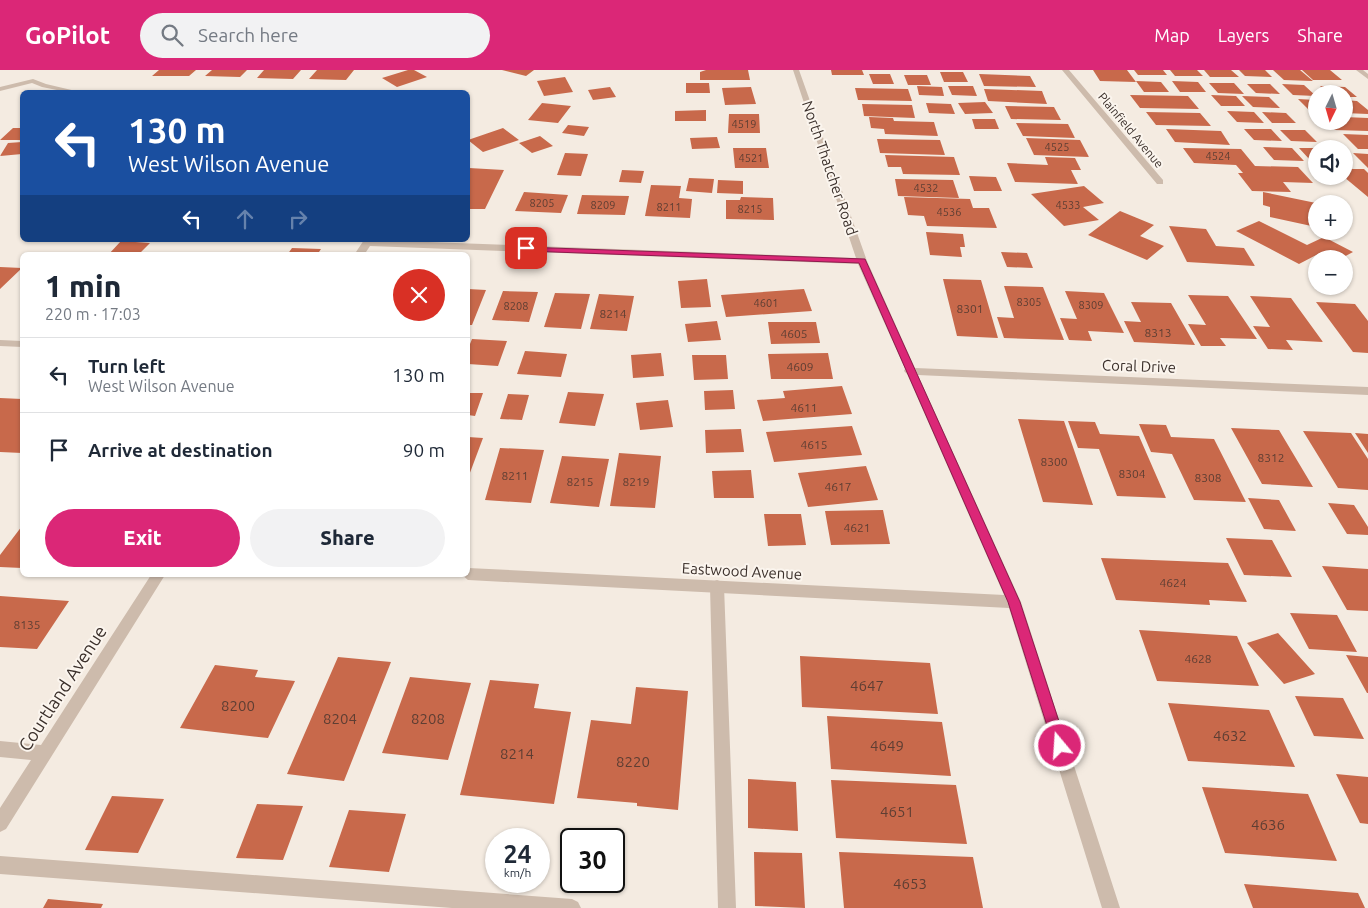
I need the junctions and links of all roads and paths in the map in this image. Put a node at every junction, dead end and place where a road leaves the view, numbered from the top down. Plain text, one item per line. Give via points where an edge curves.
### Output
1 (796, 70) edge
2 (1065, 70) edge
3 (1359, 70) edge
4 (1368, 77) edge
5 (0, 89) edge
6 (65, 90) edge
7 (1160, 182) dead end
8 (393, 242) edge
9 (862, 261) junction
10 (0, 343) edge
11 (20, 344) edge
12 (909, 371) junction
13 (1368, 391) edge
14 (470, 574) edge
15 (157, 577) edge
16 (717, 586) junction
17 (1014, 602) junction
18 (0, 749) edge
19 (44, 753) junction
20 (0, 823) edge
21 (0, 865) edge
22 (572, 908) edge
23 (727, 908) edge
24 (1111, 908) edge

1 - 9 street, North Thatcher Road
2 - 7 street, Plainfield Avenue
3 - 4 street
5 - 6 street via 32,78 44,86
8 - 9 street
9 - 12 street, North Thatcher Road
10 - 11 street
12 - 13 street, Coral Drive
12 - 17 street, North Thatcher Road
14 - 16 street, Eastwood Avenue
15 - 19 street, Courtland Avenue
16 - 17 street, Eastwood Avenue
16 - 23 street
17 - 24 street, North Thatcher Road
18 - 19 street
19 - 20 street, Courtland Avenue
21 - 22 street

